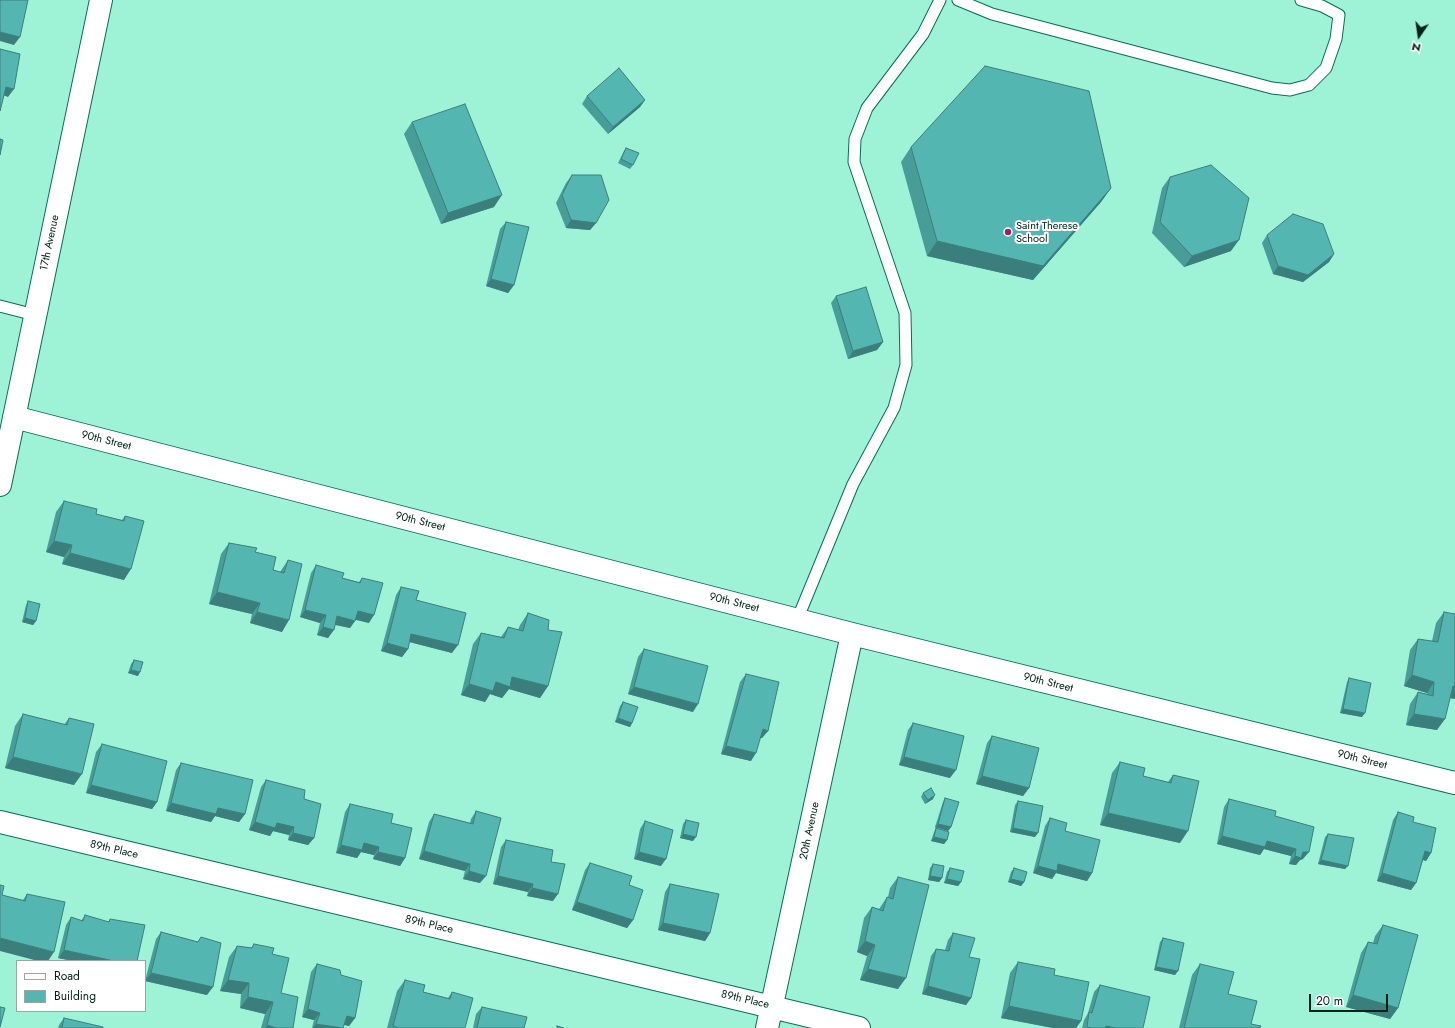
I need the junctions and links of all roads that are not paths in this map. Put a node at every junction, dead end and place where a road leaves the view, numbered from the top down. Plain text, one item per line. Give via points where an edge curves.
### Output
1 (101, 0) edge
2 (940, 0) edge
3 (958, 0) edge
4 (1301, 0) edge
5 (0, 306) edge
6 (35, 315) junction
7 (14, 417) junction
8 (0, 485) edge
9 (797, 620) junction
10 (852, 634) junction
11 (1455, 783) edge
12 (0, 822) edge
13 (772, 1006) junction
14 (767, 1028) edge
15 (859, 1028) edge

1 - 6 street, 17th Avenue
2 - 9 lane via 923,34 867,108 855,139 854,162 905,313 906,365 894,408 853,484
3 - 4 lane via 992,14 1264,86 1290,90 1309,84 1326,68 1336,39 1339,15 1322,6
5 - 6 lane
6 - 7 street, 17th Avenue
7 - 8 street, 17th Avenue
7 - 9 street, 90th Street
9 - 10 street, 90th Street
10 - 11 street, 90th Street
10 - 13 street, 20th Avenue
12 - 13 street, 89th Place
13 - 14 street, 20th Avenue
13 - 15 street, 89th Place

